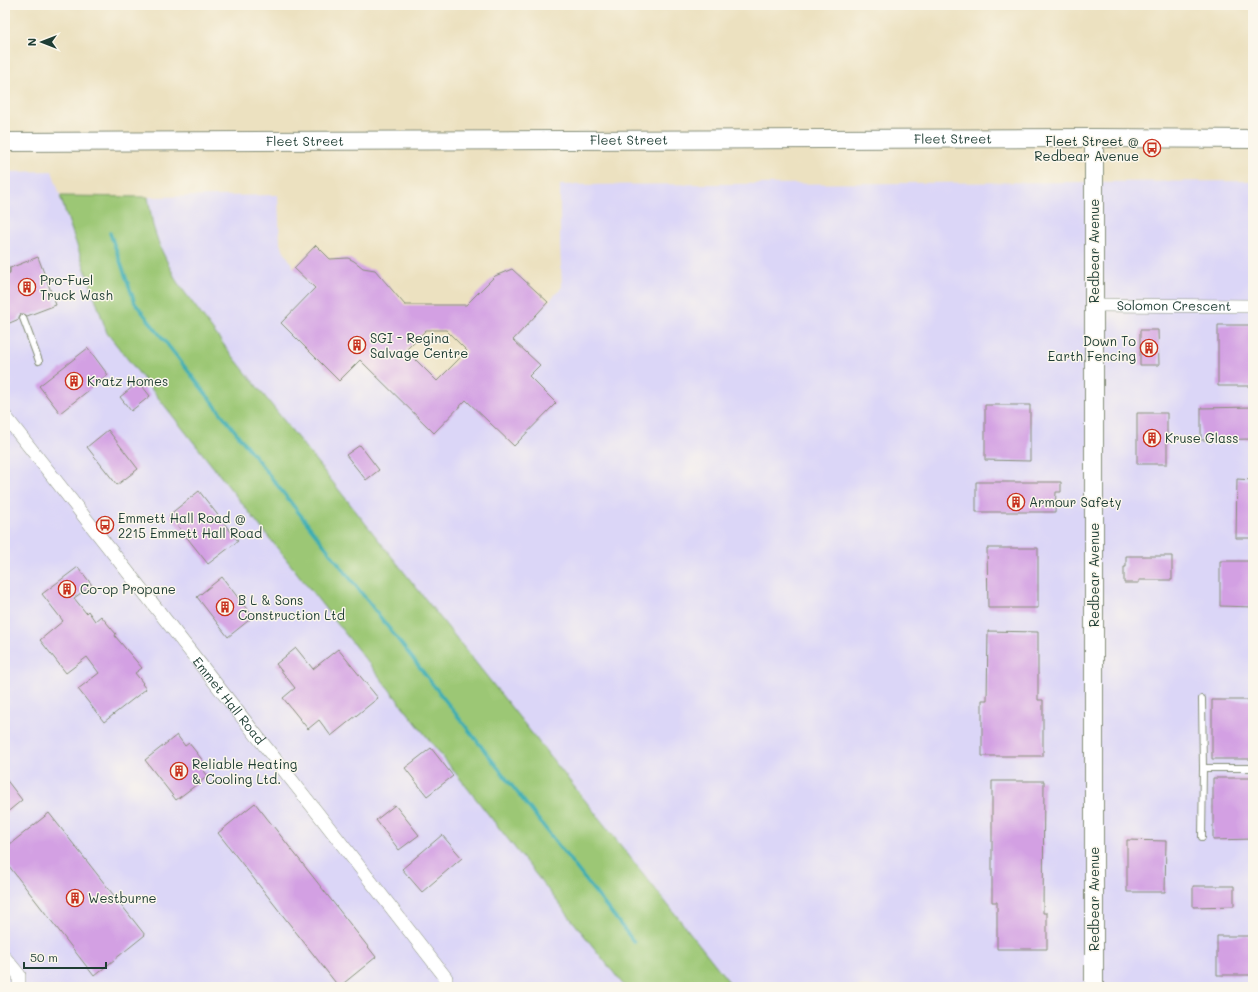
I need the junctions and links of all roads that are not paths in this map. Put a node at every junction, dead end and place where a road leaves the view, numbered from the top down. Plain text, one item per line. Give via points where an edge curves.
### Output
1 (1094, 138) junction
2 (1253, 139) edge
3 (5, 142) edge
4 (1094, 305) junction
5 (1253, 306) edge
6 (23, 318) dead end
7 (39, 361) dead end
8 (5, 416) edge
9 (1202, 700) dead end
10 (1203, 768) junction
11 (1253, 768) edge
12 (1202, 836) dead end
13 (5, 958) edge
14 (19, 987) edge
15 (446, 987) edge
16 (1094, 987) edge

1 - 2 main road, Fleet Street
1 - 3 main road, Fleet Street
1 - 4 main road, Redbear Avenue
4 - 5 street, Solomon Crescent
4 - 16 main road, Redbear Avenue
6 - 7 lane
8 - 15 street, Emmet Hall Road via 442,972 446,978
9 - 10 lane
10 - 11 lane
10 - 12 lane
13 - 14 street via 19,975

